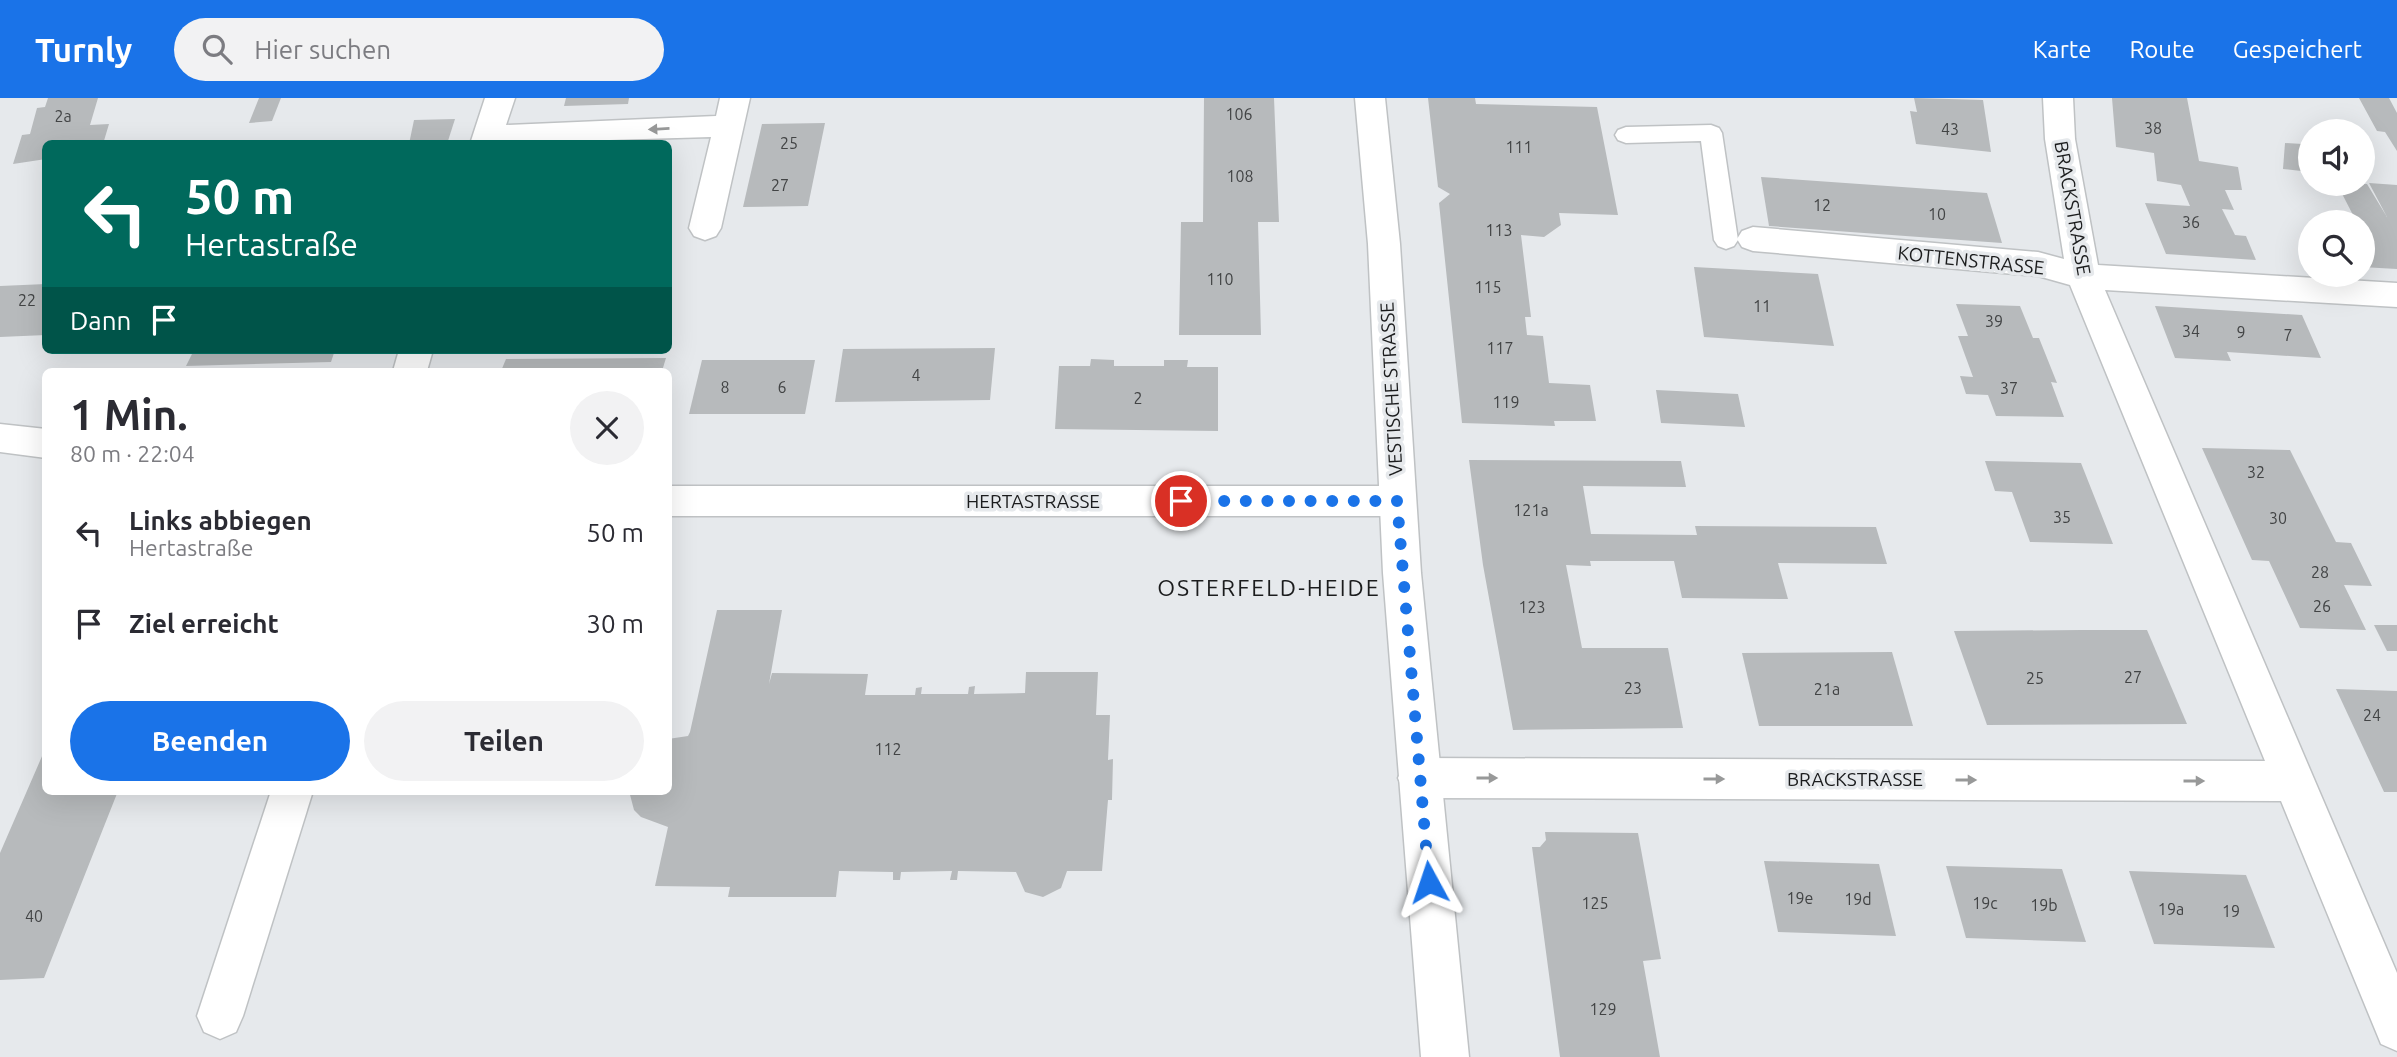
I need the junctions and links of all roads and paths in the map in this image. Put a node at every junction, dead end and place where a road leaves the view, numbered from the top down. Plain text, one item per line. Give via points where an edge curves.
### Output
1 (500, 98) edge
2 (1370, 98) edge
3 (2058, 98) edge
4 (731, 112) edge
5 (1626, 135) dead end
6 (486, 140) edge
7 (705, 228) dead end
8 (1739, 240) joint
9 (2082, 276) junction
10 (2397, 295) edge
11 (0, 438) edge
12 (42, 443) edge
13 (672, 501) edge
14 (1397, 501) junction
15 (1419, 778) junction
16 (2291, 781) junction
17 (291, 795) edge
18 (220, 1016) dead end
19 (2397, 1028) edge
20 (1445, 1057) edge

1 - 6 street
2 - 14 street, VESTISCHE STRASSE via 1384,244
3 - 9 street, BRACKSTRASSE
4 -> 6 street
4 - 7 street
5 - 8 lane via 1711,133
8 - 9 street, KOTTENSTRASSE via 2038,264
9 - 10 street, KOTTENSTRASSE
9 - 16 street, BRACKSTRASSE
11 - 12 street
13 - 14 street, HERTASTRASSE
14 - 15 street, VESTISCHE STRASSE
15 -> 16 street, BRACKSTRASSE
15 - 20 street, VESTISCHE STRASSE
16 - 19 street, BRACKSTRASSE
17 - 18 street

